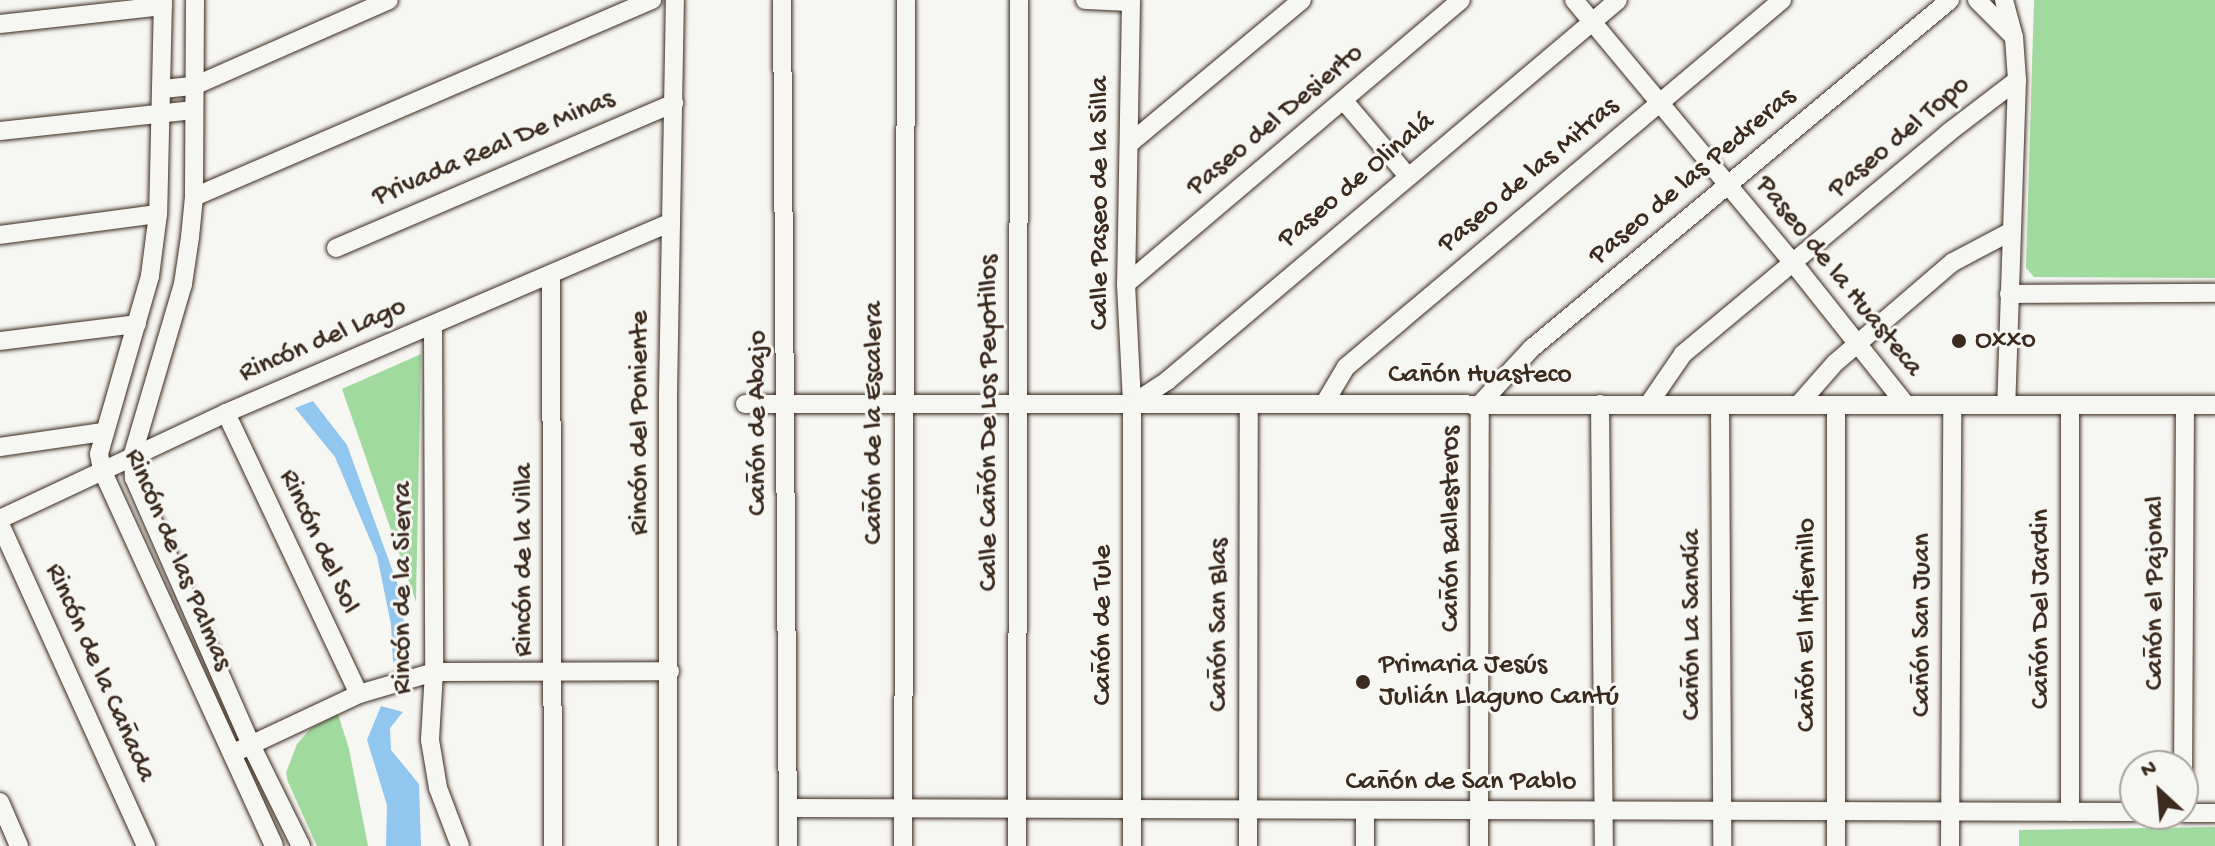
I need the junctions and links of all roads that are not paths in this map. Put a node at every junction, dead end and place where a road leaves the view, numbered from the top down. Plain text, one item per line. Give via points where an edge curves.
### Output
1 (195, 0) edge
2 (389, 0) edge
3 (652, 0) edge
4 (675, 0) edge
5 (782, 0) edge
6 (906, 0) edge
7 (1019, 0) edge
8 (1085, 0) edge
9 (1302, 0) edge
10 (1461, 0) edge
11 (1574, 0) edge
12 (1618, 0) edge
13 (1782, 0) edge
14 (1950, 0) edge
15 (1977, 0) edge
16 (2004, 0) edge
17 (1132, 1) edge
18 (163, 3) edge
19 (1591, 22) junction
20 (0, 24) edge
21 (2014, 37) junction
22 (2017, 80) junction
23 (194, 86) junction
24 (163, 89) junction
25 (1344, 101) junction
26 (674, 103) junction
27 (1657, 103) junction
28 (194, 110) junction
29 (162, 112) junction
30 (0, 131) edge
31 (1129, 144) junction
32 (1407, 175) junction
33 (1727, 184) junction
34 (194, 197) junction
35 (158, 214) junction
36 (671, 222) junction
37 (2010, 232) junction
38 (0, 235) edge
39 (336, 248) dead end
40 (1794, 264) junction
41 (551, 274) junction
42 (1126, 284) junction
43 (2215, 293) edge
44 (2009, 294) junction
45 (137, 324) junction
46 (433, 325) junction
47 (0, 341) edge
48 (1859, 343) junction
49 (745, 404) dead end
50 (787, 404) junction
51 (902, 404) junction
52 (1017, 404) junction
53 (1132, 404) junction
54 (1249, 404) junction
55 (1324, 404) junction
56 (1480, 404) junction
57 (1600, 404) junction
58 (1799, 404) junction
59 (1648, 405) junction
60 (1720, 405) junction
61 (1836, 405) junction
62 (1906, 405) junction
63 (1952, 405) junction
64 (2006, 405) junction
65 (2070, 405) junction
66 (2185, 405) junction
67 (2215, 405) edge
68 (226, 413) junction
69 (103, 432) junction
70 (0, 447) edge
71 (133, 454) junction
72 (102, 470) junction
73 (0, 522) edge
74 (554, 669) junction
75 (670, 671) junction
76 (434, 672) junction
77 (359, 694) junction
78 (251, 745) junction
79 (2183, 750) edge
80 (230, 755) junction
81 (0, 802) edge
82 (788, 808) junction
83 (1017, 808) junction
84 (1132, 808) junction
85 (1248, 808) junction
86 (903, 809) junction
87 (1479, 810) junction
88 (1365, 811) junction
89 (1604, 812) junction
90 (2070, 812) junction
91 (2119, 812) edge
92 (1722, 813) junction
93 (1836, 813) junction
94 (1950, 814) junction
95 (19, 846) edge
96 (146, 846) edge
97 (274, 846) edge
98 (301, 846) edge
99 (460, 846) edge
100 (553, 846) edge
101 (668, 846) edge
102 (788, 846) edge
103 (903, 846) edge
104 (1017, 846) edge
105 (1132, 846) edge
106 (1248, 846) edge
107 (1365, 846) edge
108 (1479, 846) edge
109 (1604, 846) edge
110 (1722, 846) edge
111 (1836, 846) edge
112 (1950, 846) edge

1 - 23 street, Rincón de las Palmas
2 - 23 street
3 - 34 street
4 - 26 street, Rincón del Poniente
5 - 50 street, Cañón de Abajo
6 - 51 street, Cañón de la Escalera
7 - 52 street, Calle Cañón De Los Peyotillos
8 - 17 street
9 - 31 street
10 - 25 street, Paseo del Desierto
11 - 19 street, Paseo de la Huasteca
12 - 19 street, Paseo de Olinalá
13 - 27 street, Paseo de las Mitras
14 - 33 street, Paseo de las Pedreras
15 - 21 street
16 - 21 street
17 - 31 street, Calle Paseo de la Silla
18 - 20 street
18 - 24 street, Rincón de las Palmas
19 - 27 street, Paseo de la Huasteca
19 - 32 street, Paseo de Olinalá
21 - 22 street
22 - 37 street
22 - 40 street, Paseo del Topo
23 - 24 street
23 - 28 street, Rincón de las Palmas
24 - 29 street, Rincón de las Palmas
25 - 32 street
25 - 42 street, Paseo del Desierto
26 - 36 street, Rincón del Poniente
26 - 39 street, Privada Real De Minas
27 - 33 street, Paseo de la Huasteca
27 - 55 street, Paseo de las Mitras via 1346,367
28 - 29 street
28 - 34 street, Rincón de las Palmas
29 - 30 street
29 - 35 street, Rincón de las Palmas
31 - 42 street, Calle Paseo de la Silla
32 - 53 street, Paseo de Olinalá via 1167,381
33 - 40 street, Paseo de la Huasteca
33 - 56 street, Paseo de las Pedreras via 1532,348
34 - 71 street, Rincón de las Palmas via 183,284
35 - 38 street
35 - 45 street, Rincón de las Palmas
36 - 41 street, Rincón del Lago
36 - 75 street, Rincón del Poniente
37 - 44 street
37 - 48 street via 1953,262
40 - 48 street, Paseo de la Huasteca
40 - 59 street, Paseo del Topo via 1683,354
41 - 46 street, Rincón del Lago
41 - 74 street, Rincón de la Villa
42 - 53 street, Calle Paseo de la Silla
43 - 44 street
44 - 64 street
45 - 47 street
45 - 69 street, Rincón de las Palmas
46 - 68 street, Rincón del Lago
46 - 76 street, Rincón de la Sierra
48 - 58 street
48 - 62 street, Paseo de la Huasteca
49 - 50 street, Cañón Huasteco
50 - 51 street, Cañón Huasteco
50 - 82 street, Cañón de Abajo
51 - 52 street, Cañón Huasteco
51 - 86 street, Cañón de la Escalera
52 - 53 street, Cañón Huasteco
52 - 83 street, Calle Cañón De Los Peyotillos
53 - 54 street, Cañón Huasteco
53 - 84 street, Cañón de Tule
54 - 55 street, Cañón Huasteco
54 - 85 street, Cañón San Blas
55 - 56 street, Cañón Huasteco
56 - 57 street, Cañón Huasteco
56 - 87 street, Cañón Ballesteros
57 - 59 street, Cañón Huasteco
57 - 89 street
58 - 60 street, Cañón Huasteco
58 - 61 street, Cañón Huasteco
59 - 60 street, Cañón Huasteco
60 - 92 street, Cañón La Sandía
61 - 62 street, Cañón Huasteco
61 - 93 street, Cañón El Infiernillo
62 - 63 street, Cañón Huasteco
63 - 64 street, Cañón Huasteco
63 - 94 street, Cañón San Juan
64 - 65 street, Cañón Huasteco
65 - 66 street, Cañón Huasteco
65 - 90 street, Cañón Del Jardin
66 - 67 street, Cañón Huasteco
66 - 79 street, Cañón el Pajonal
68 - 71 street, Rincón del Lago
68 - 77 street, Rincón del Sol
69 - 70 street
69 - 72 street, Rincón de las Palmas
71 - 72 street, Rincón del Lago
71 - 78 street, Rincón de las Palmas via 134,478
72 - 73 street, Rincón del Lago
72 - 80 street, Rincón de las Palmas
73 - 96 street, Rincón de la Cañada
74 - 75 street
74 - 76 street
74 - 100 street, Rincón de la Villa
75 - 101 street, Rincón del Poniente
76 - 77 street
76 - 99 street, Rincón de la Sierra via 430,740 438,788
77 - 78 street
78 - 80 street
78 - 98 street, Rincón de las Palmas
80 - 97 street, Rincón de las Palmas
81 - 95 street
82 - 86 street, Cañón de San Pablo
82 - 102 street, Cañón de Abajo
83 - 84 street, Cañón de San Pablo
83 - 86 street, Cañón de San Pablo
83 - 104 street, Calle Cañón De Los Peyotillos
84 - 85 street, Cañón de San Pablo
84 - 105 street, Cañón de Tule
85 - 88 street, Cañón de San Pablo
85 - 106 street, Cañón San Blas
86 - 103 street, Cañón de la Escalera
87 - 88 street, Cañón de San Pablo
87 - 89 street, Cañón de San Pablo
87 - 108 street, Cañón Ballesteros
88 - 107 street
89 - 92 street, Cañón de San Pablo
89 - 109 street
90 - 91 street, Cañón de San Pablo
90 - 94 street, Cañón de San Pablo
92 - 93 street, Cañón de San Pablo
92 - 110 street, Cañón La Sandía
93 - 94 street, Cañón de San Pablo
93 - 111 street, Cañón El Infiernillo
94 - 112 street, Cañón San Juan

